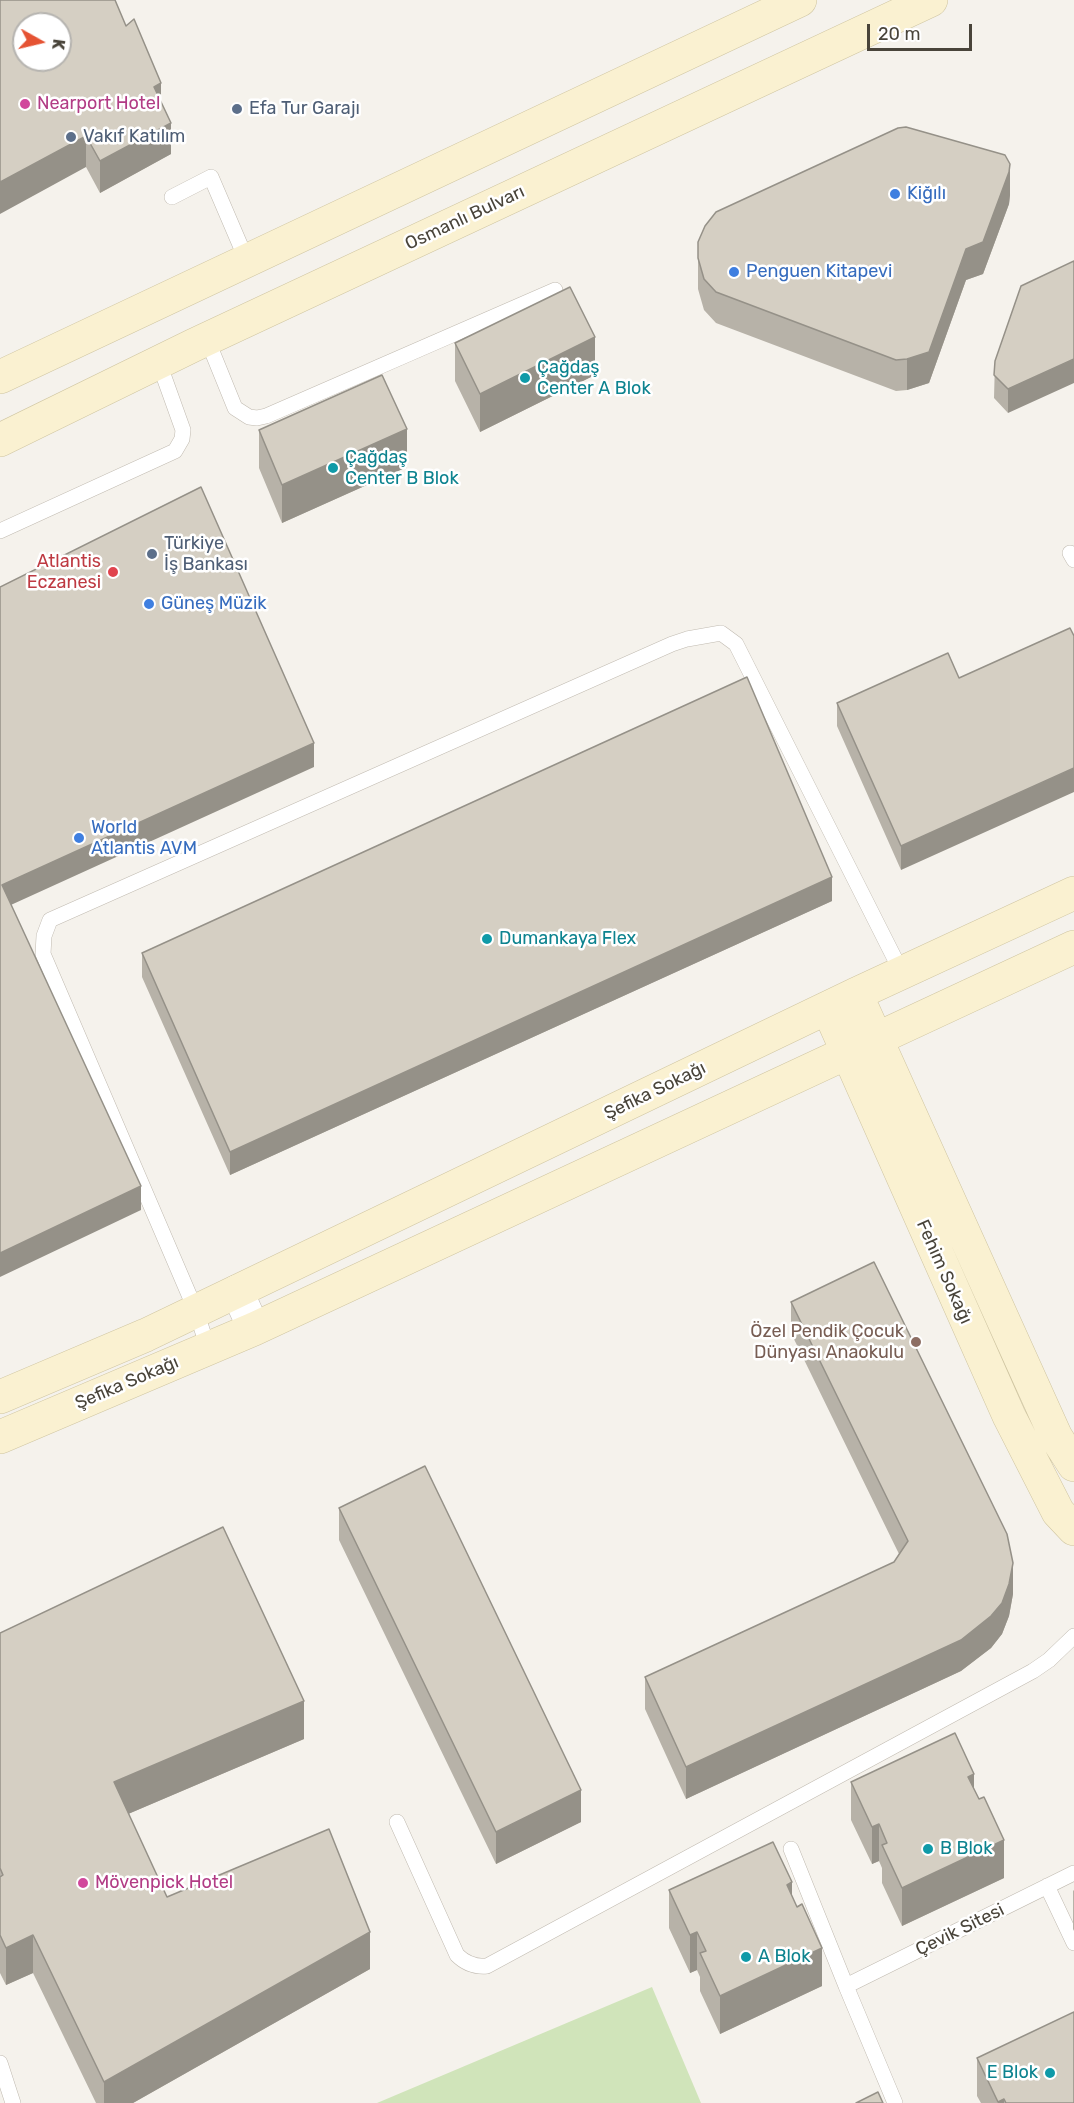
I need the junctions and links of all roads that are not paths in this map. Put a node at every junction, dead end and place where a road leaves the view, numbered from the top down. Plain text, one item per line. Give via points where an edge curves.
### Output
1 (801, 0) edge
2 (931, 0) edge
3 (172, 197) dead end
4 (247, 261) junction
5 (555, 290) dead end
6 (207, 339) junction
7 (159, 363) junction
8 (0, 377) edge
9 (0, 440) edge
10 (0, 531) edge
11 (1074, 893) edge
12 (1074, 947) edge
13 (902, 973) junction
14 (842, 1001) junction
15 (877, 1038) junction
16 (846, 1052) junction
17 (237, 1291) junction
18 (196, 1311) junction
19 (254, 1329) junction
20 (208, 1348) junction
21 (0, 1397) edge
22 (0, 1437) edge
23 (1074, 1465) edge
24 (1074, 1529) edge
25 (1074, 1636) edge
26 (397, 1822) dead end
27 (791, 1849) dead end
28 (1074, 1873) edge
29 (1047, 1886) junction
30 (1074, 1943) edge
31 (846, 1986) junction
32 (0, 2063) edge
33 (14, 2103) edge
34 (895, 2103) edge

1 - 4 street
2 - 6 street, Osmanlı Bulvarı
3 - 4 lane via 211,177
4 - 8 street
5 - 6 lane via 257,418 235,408
6 - 7 street, Osmanlı Bulvarı
7 - 9 street, Osmanlı Bulvarı
7 - 10 lane via 183,430 175,452
11 - 13 street, Şefika Sokağı
12 - 15 street, Şefika Sokağı
13 - 14 street, Şefika Sokağı
13 - 18 lane via 736,644 721,633 672,644 50,920 43,954
14 - 15 street, Fehim Sokağı
14 - 16 street, Fehim Sokağı
14 - 17 street, Şefika Sokağı
15 - 16 street, Şefika Sokağı
15 - 23 street, Fehim Sokağı via 1056,1437
16 - 19 street, Şefika Sokağı
16 - 24 street, Fehim Sokağı via 1009,1416 1058,1512
17 - 18 street, Şefika Sokağı
17 - 19 street
18 - 20 lane
18 - 21 street, Şefika Sokağı
19 - 20 street, Şefika Sokağı
20 - 22 street, Şefika Sokağı
25 - 26 lane via 1033,1671 487,1966 472,1965 457,1955
27 - 31 lane
28 - 29 lane, Çevik Sitesi
29 - 30 lane
29 - 31 lane, Çevik Sitesi
31 - 34 lane
32 - 33 lane

